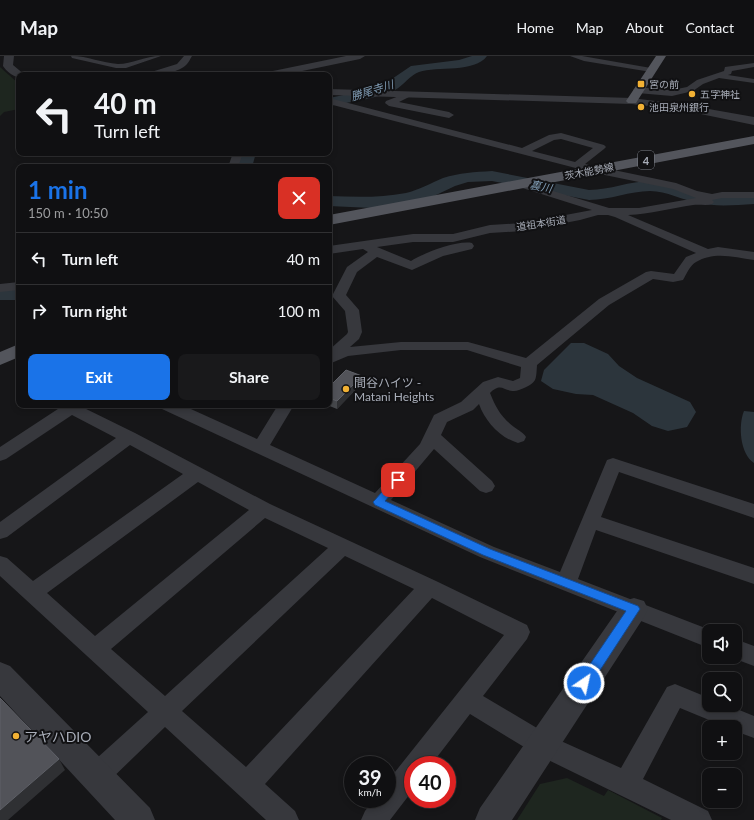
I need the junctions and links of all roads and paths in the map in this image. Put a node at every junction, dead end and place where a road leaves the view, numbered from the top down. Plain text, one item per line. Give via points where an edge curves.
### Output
1 (9, 56) edge
2 (75, 56) edge
3 (110, 56) edge
4 (157, 56) edge
5 (188, 56) edge
6 (360, 56) edge
7 (574, 56) edge
8 (661, 56) edge
9 (95, 61) junction
10 (754, 65) edge
11 (651, 70) junction
12 (16, 72) edge
13 (161, 72) edge
14 (283, 72) edge
15 (720, 76) junction
16 (754, 80) edge
17 (332, 92) edge
18 (634, 95) junction
19 (407, 96) dead end
20 (332, 102) edge
21 (346, 106) junction
22 (332, 108) edge
23 (449, 115) dead end
24 (754, 121) edge
25 (754, 140) edge
26 (523, 151) junction
27 (577, 165) junction
28 (595, 170) junction
29 (520, 184) junction
30 (714, 200) junction
31 (754, 201) edge
32 (608, 211) junction
33 (332, 219) edge
34 (468, 246) dead end
35 (370, 249) junction
36 (332, 250) edge
37 (706, 253) junction
38 (754, 256) edge
39 (16, 286) edge
40 (0, 288) edge
41 (16, 351) edge
42 (333, 357) edge
43 (0, 359) edge
44 (529, 364) junction
45 (482, 392) junction
46 (174, 408) edge
47 (284, 408) edge
48 (129, 437) junction
49 (432, 437) junction
50 (518, 437) dead end
51 (260, 448) junction
52 (0, 455) edge
53 (197, 473) junction
54 (486, 486) dead end
55 (378, 502) junction
56 (263, 509) junction
57 (754, 511) edge
58 (590, 521) junction
59 (0, 532) edge
60 (344, 546) junction
61 (0, 564) edge
62 (754, 576) edge
63 (566, 582) junction
64 (429, 587) junction
65 (32, 593) junction
66 (634, 609) junction
67 (702, 636) edge
68 (95, 649) junction
69 (742, 652) edge
70 (754, 656) edge
71 (0, 676) edge
72 (467, 699) junction
73 (166, 713) junction
74 (754, 727) edge
75 (543, 745) junction
76 (423, 756) edge
77 (96, 776) junction
78 (404, 781) edge
79 (626, 784) junction
80 (247, 785) junction
81 (138, 820) edge
82 (286, 820) edge
83 (374, 820) edge
84 (492, 820) edge
85 (699, 820) edge

1 - 12 street via 8,66
2 - 9 street
3 - 9 street
4 - 9 street via 126,66
5 - 13 street via 180,66
6 - 14 street
7 - 11 street
8 - 11 main road
10 - 15 street via 728,69 728,72
11 - 18 main road
15 - 16 street
15 - 18 street via 700,82 690,89 672,93
17 - 18 street
18 - 24 street
19 - 23 street via 389,103
20 - 21 street
21 - 22 street
21 - 26 street
25 - 28 main road, 茨木能勢線 / 4
26 - 27 street
26 - 27 street via 552,137 561,136 601,147
27 - 28 street
28 - 29 main road, 茨木能勢線 / 4
28 - 30 street via 658,181
29 - 32 street
29 - 33 main road, 茨木能勢線 / 4
30 - 31 street, 道祖本街道 via 733,205
30 - 32 street, 道祖本街道 via 639,211
32 - 35 street, 道祖本街道 via 523,227 490,229 454,238 413,238
32 - 37 street
34 - 35 street via 450,249 412,266
35 - 36 street, 道祖本街道
35 - 42 street via 352,270 339,296 339,299 352,310 356,332
37 - 38 street via 718,251
37 - 44 street via 690,260 678,277 651,275 604,302
39 - 40 street
41 - 43 main road
42 - 44 street via 345,352 401,346 468,346
44 - 45 street via 528,380 514,386 498,382 489,385
45 - 49 street via 467,406 440,419
45 - 50 street via 490,413
46 - 51 street
47 - 51 street
48 - 52 street via 71,408
48 - 53 street
48 - 59 street
49 - 54 street
49 - 55 street via 427,447
51 - 55 street
53 - 56 street
53 - 65 street
55 - 63 street via 487,552
56 - 60 street
56 - 68 street
57 - 58 street via 614,464
58 - 62 street
58 - 63 street
60 - 64 street
60 - 73 street
61 - 65 street
63 - 66 street
64 - 72 street via 519,632
64 - 80 street
65 - 68 street
66 - 67 street
66 - 75 street
68 - 73 street
69 - 70 street
71 - 77 street
72 - 75 street
72 - 76 street
73 - 77 street
73 - 80 street
74 - 79 street via 675,695
75 - 79 street
75 - 84 street
77 - 81 street
78 - 83 street
79 - 85 street
80 - 82 street

